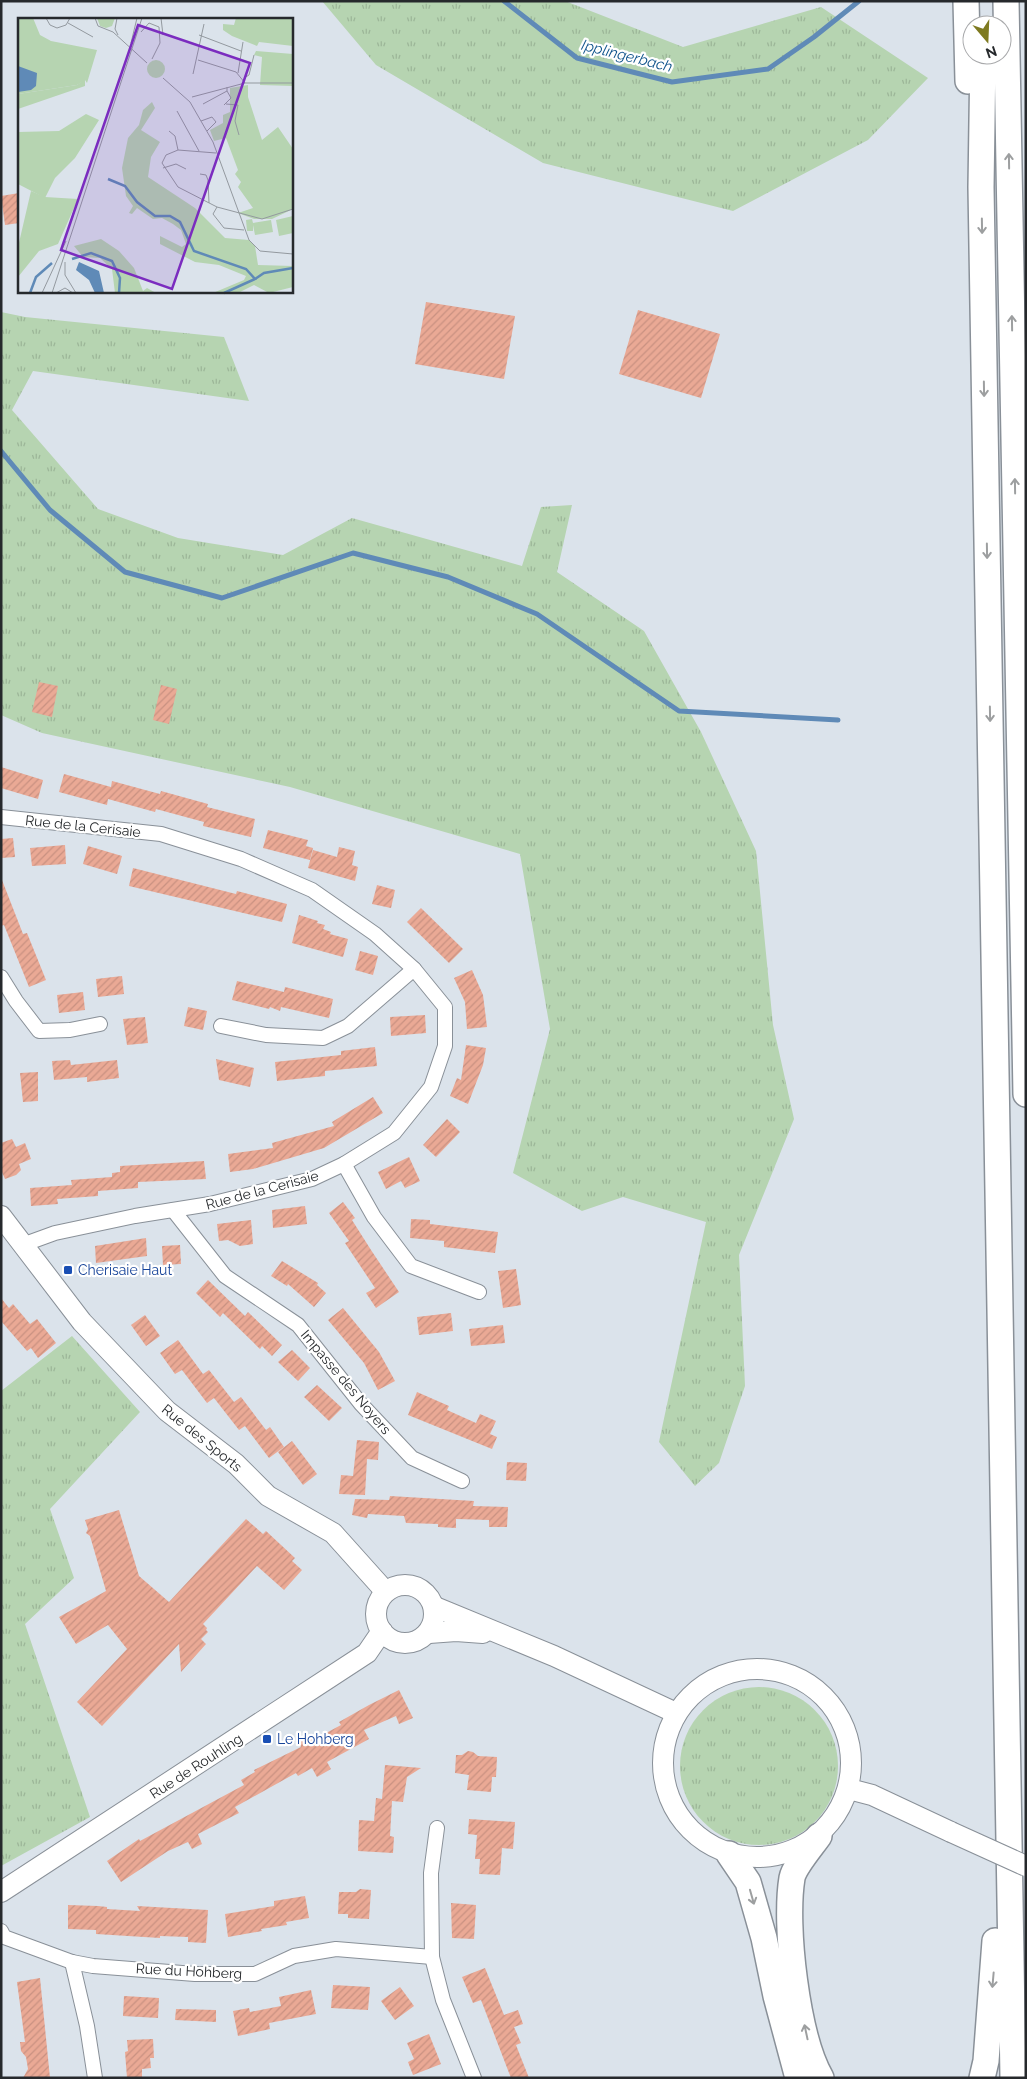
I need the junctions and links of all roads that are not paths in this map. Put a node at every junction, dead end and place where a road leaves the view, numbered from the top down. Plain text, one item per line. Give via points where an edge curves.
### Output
1 (966, 1) edge
2 (982, 1) edge
3 (1006, 1) edge
4 (1016, 1) edge
5 (982, 15) edge
6 (983, 65) edge
7 (1008, 93) junction
8 (981, 187) junction
9 (1, 817) edge
10 (414, 968) junction
11 (1, 977) edge
12 (100, 1024) dead end
13 (222, 1026) dead end
14 (1026, 1094) edge
15 (344, 1164) junction
16 (173, 1210) junction
17 (1, 1216) edge
18 (22, 1245) junction
19 (479, 1292) dead end
20 (462, 1481) dead end
21 (385, 1591) junction
22 (434, 1607) junction
23 (382, 1631) junction
24 (429, 1633) junction
25 (507, 1637) junction
26 (1006, 1696) junction
27 (676, 1713) junction
28 (849, 1789) junction
29 (438, 1828) dead end
30 (818, 1836) junction
31 (729, 1854) junction
32 (1026, 1866) edge
33 (1, 1892) edge
34 (2, 1936) edge
35 (432, 1957) junction
36 (72, 1962) junction
37 (95, 2078) edge
38 (474, 2078) edge
39 (798, 2078) edge
40 (821, 2078) edge
41 (982, 2078) edge
42 (1013, 2078) edge

1 - 8 highway via 968,89
2 - 5 highway
3 - 7 highway
4 - 7 highway
6 - 8 highway
14 -> 7 highway
8 -> 26 highway
9 - 10 street, Rue de la Cerisaie via 161,834 241,859 312,890 375,934
10 - 13 street via 348,1026 322,1038 266,1035
10 - 15 street, Rue de la Cerisaie via 445,1007 445,1046 431,1087 394,1133
11 - 12 street via 39,1031 70,1030
15 - 16 street, Rue de la Cerisaie via 312,1180
15 - 19 street via 374,1218 411,1266
16 - 18 street, Rue de la Cerisaie via 56,1233
16 - 20 street, Impasse des Noyers via 225,1276 298,1326 360,1404 412,1458
17 - 18 street, Rue des Sports
18 - 21 street, Rue des Sports via 82,1322 167,1411 236,1464 268,1496 333,1533
21 - 22 street via 402,1585 415,1586 430,1598
21 - 23 street via 378,1599 376,1614
22 - 24 street via 435,1616
22 - 25 street
23 - 24 street via 391,1640 401,1643 420,1640
23 - 33 street, Rue de Rouhling via 367,1653
24 - 25 street via 456,1631
25 - 27 street
26 -> 41 highway via 998,1777 994,1961
26 - 42 highway
27 - 28 street via 696,1690 718,1676 749,1668 773,1669 807,1682 832,1704 850,1741 852,1775
27 - 31 street via 663,1745 663,1779 677,1815 702,1841
28 - 30 street via 840,1810
28 - 32 street, bridge via 872,1795
29 - 35 street via 431,1873
30 - 31 street via 788,1853 761,1858
40 -> 30 highway via 812,2062 796,1988 790,1922 793,1876
31 -> 39 highway via 748,1882
34 - 36 street, Rue du Hohberg
35 - 36 street, Rue du Hohberg via 336,1949 294,1956 255,1974 195,1974
35 - 38 street via 443,2000
36 - 37 street

